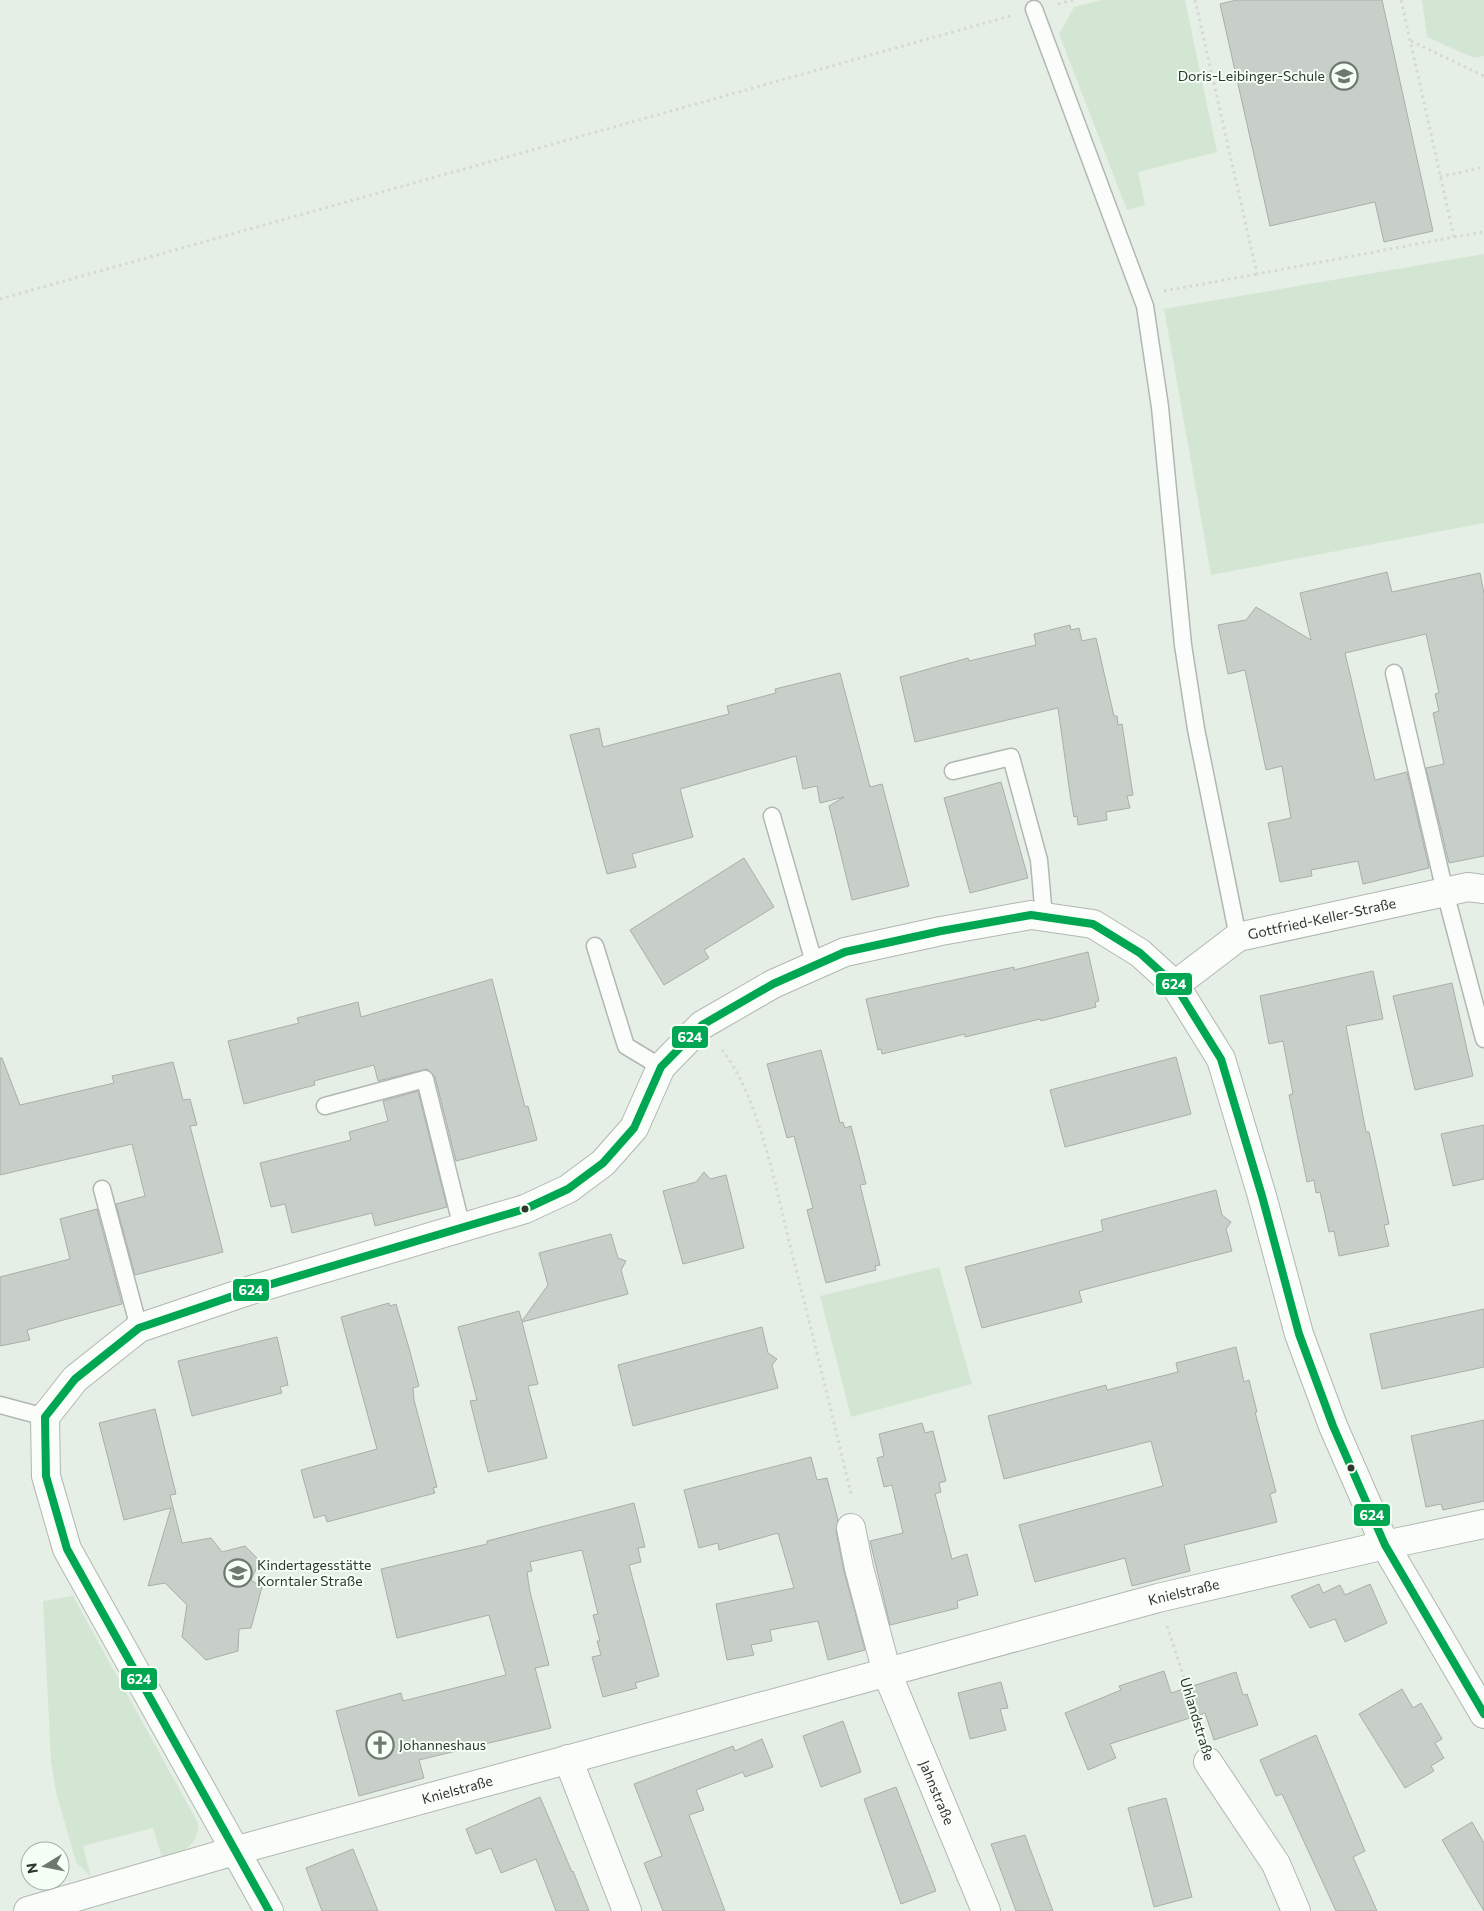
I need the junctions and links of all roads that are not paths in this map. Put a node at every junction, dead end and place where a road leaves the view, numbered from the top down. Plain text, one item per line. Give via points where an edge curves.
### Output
1 (1034, 10) road end
2 (1394, 673) dead end
3 (953, 771) dead end
4 (772, 816) dead end
5 (1484, 889) edge
6 (1445, 892) junction
7 (1044, 917) junction
8 (1238, 937) junction
9 (595, 946) dead end
10 (815, 966) junction
11 (1175, 985) junction
12 (1484, 1039) edge
13 (661, 1067) junction
14 (325, 1106) dead end
15 (102, 1189) dead end
16 (462, 1228) junction
17 (140, 1328) junction
18 (0, 1405) edge
19 (45, 1417) junction
20 (1484, 1524) edge
21 (851, 1528) road end
22 (1385, 1544) junction
23 (887, 1673) junction
24 (1484, 1714) edge
25 (568, 1759) junction
26 (1208, 1762) road end
27 (234, 1851) junction
28 (28, 1911) edge
29 (269, 1911) edge
30 (627, 1911) edge
31 (986, 1911) edge
32 (1296, 1911) edge

1 - 8 lane via 1145,306 1160,407 1183,645 1196,729
2 - 6 lane
3 - 7 lane via 1011,757 1039,860
4 - 10 lane
5 - 6 street, Gottfried-Keller-Straße via 1468,887
6 - 8 street, Gottfried-Keller-Straße
6 - 12 lane
7 - 10 street via 1031,915 940,931 845,952
7 - 11 street via 1093,924 1140,953
8 - 11 street, Gottfried-Keller-Straße
9 - 13 lane via 626,1046
10 - 13 street via 773,984 702,1025
11 - 22 street via 1221,1060 1299,1334 1333,1426
13 - 16 street via 634,1128 603,1163 568,1190 538,1204
14 - 16 lane via 424,1078
15 - 17 lane
16 - 17 street
17 - 19 street via 76,1379
18 - 19 lane
19 - 27 street via 46,1476 67,1549
20 - 22 street, Knielstraße
21 - 23 street
22 - 23 street, Knielstraße via 1158,1598
22 - 24 street
23 - 25 street, Knielstraße
23 - 31 street, Jahnstraße
25 - 27 street, Knielstraße
25 - 30 street
26 - 32 street, Uhlandstraße via 1276,1864
27 - 28 street, Knielstraße
27 - 29 street

